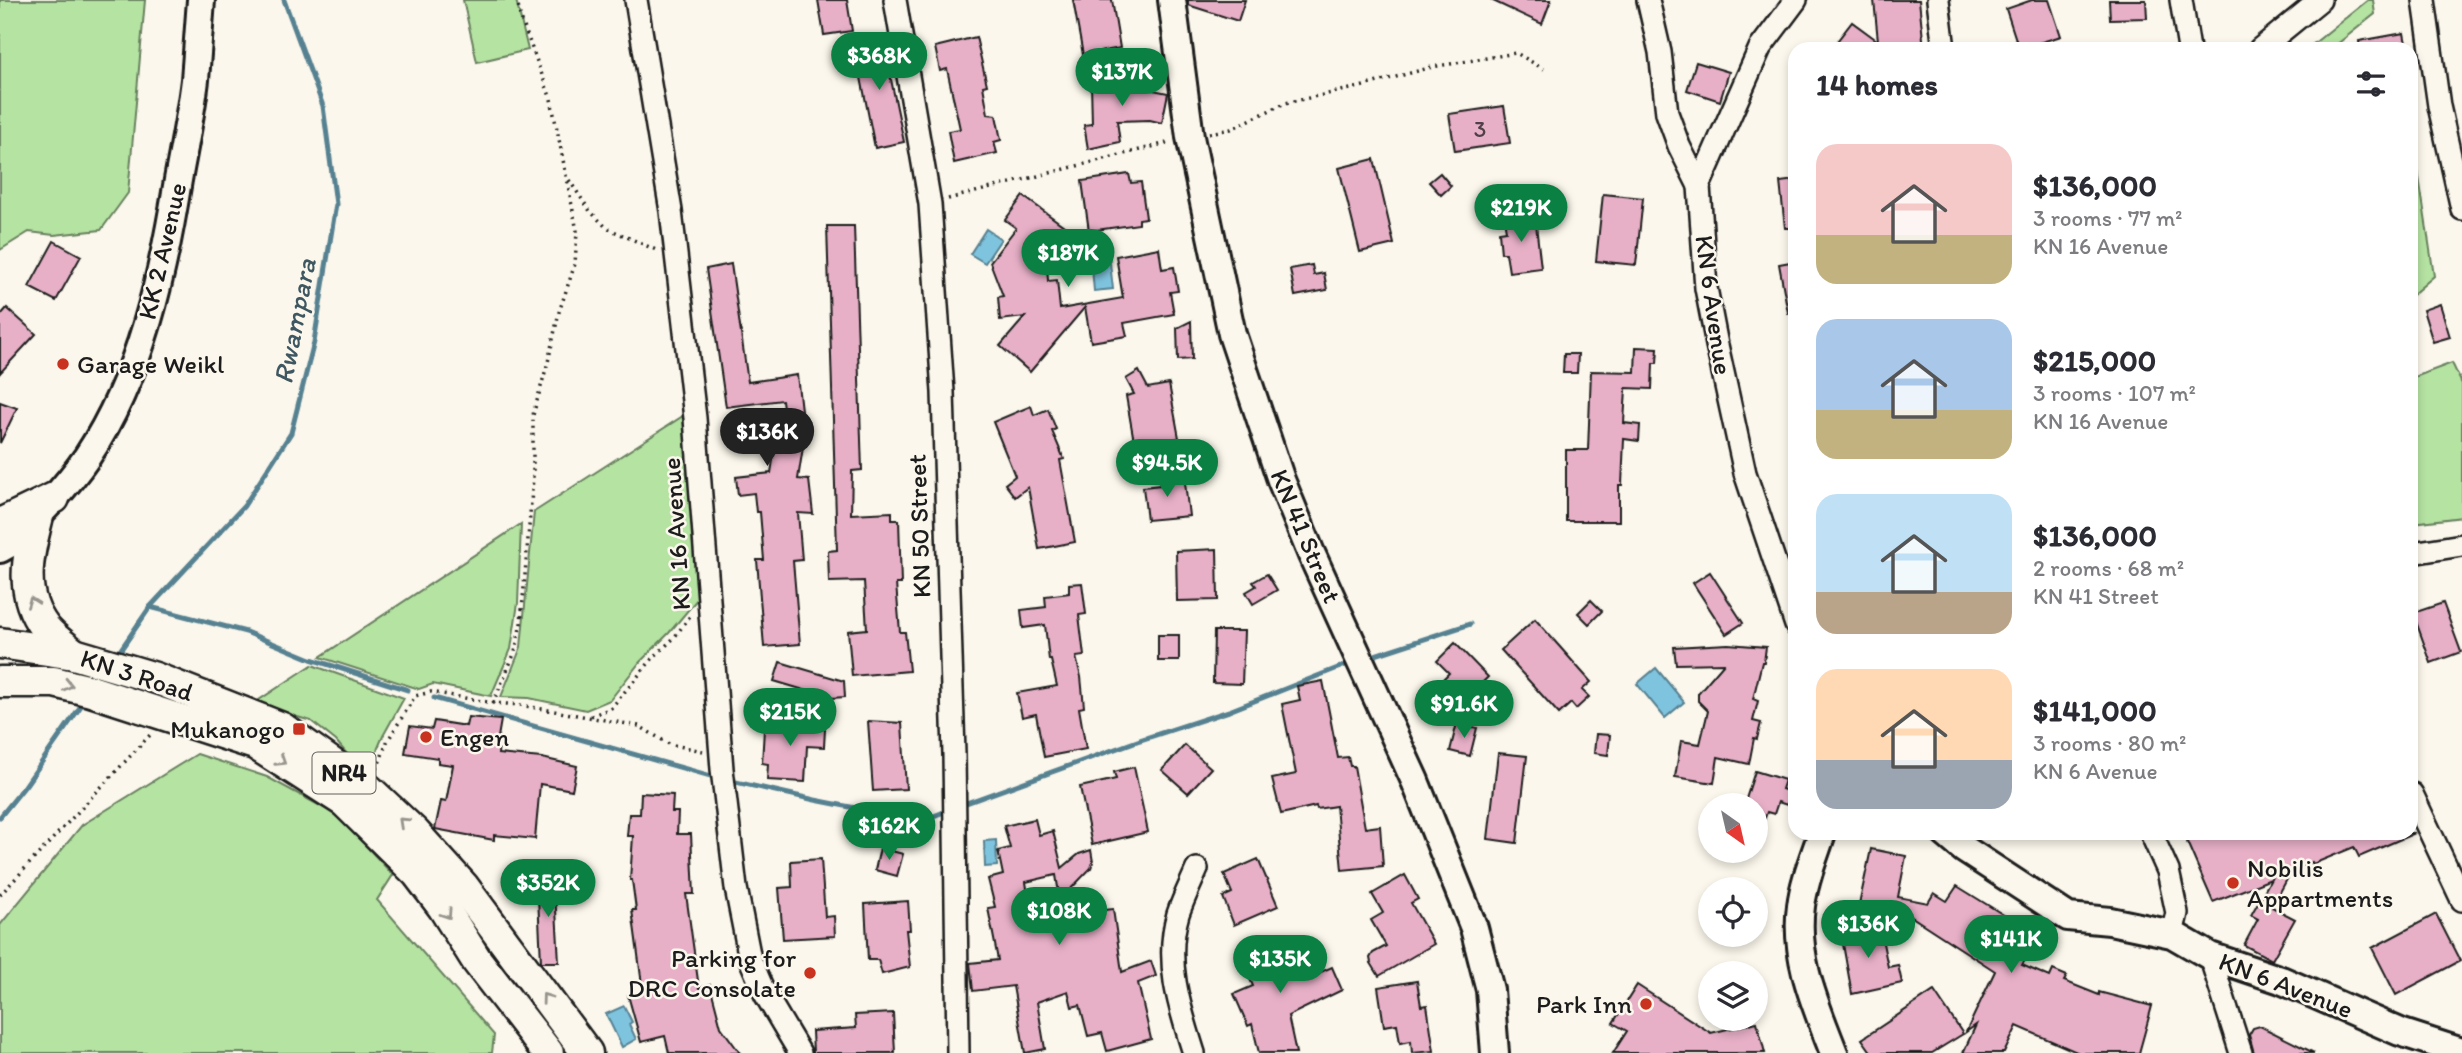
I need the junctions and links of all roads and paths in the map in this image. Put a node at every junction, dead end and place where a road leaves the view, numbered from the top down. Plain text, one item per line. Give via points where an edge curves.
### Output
1 (201, 0) edge
2 (517, 0) edge
3 (636, 0) edge
4 (895, 0) edge
5 (1172, 0) edge
6 (1648, 0) edge
7 (1796, 0) edge
8 (1938, 0) edge
9 (2180, 0) edge
10 (2320, 0) edge
11 (2424, 0) edge
12 (1943, 42) edge
13 (2188, 42) edge
14 (2269, 42) edge
15 (1545, 69) dead end
16 (1190, 136) junction
17 (567, 177) junction
18 (1699, 186) junction
19 (930, 204) junction
20 (2462, 209) edge
21 (677, 260) junction
22 (46, 507) junction
23 (2, 545) edge
24 (2462, 545) edge
25 (2418, 552) edge
26 (709, 596) junction
27 (1788, 601) edge
28 (0, 643) edge
29 (74, 654) junction
30 (0, 682) edge
31 (493, 703) junction
32 (170, 715) junction
33 (589, 717) junction
34 (721, 758) junction
35 (369, 790) junction
36 (2418, 807) edge
37 (1820, 840) edge
38 (1833, 840) edge
39 (1953, 840) edge
40 (1981, 840) edge
41 (2154, 840) edge
42 (1197, 869) dead end
43 (0, 895) edge
44 (2462, 901) edge
45 (2110, 921) junction
46 (1801, 929) junction
47 (2172, 934) junction
48 (2210, 956) junction
49 (2462, 1052) edge
50 (548, 1053) edge
51 (587, 1053) edge
52 (800, 1053) edge
53 (958, 1053) edge
54 (1194, 1053) edge
55 (1495, 1053) edge
56 (1834, 1053) edge
57 (2241, 1053) edge

1 - 22 main road, KK 2 Avenue via 195,82 156,290 120,396 87,457
2 - 17 path via 551,99
3 - 21 street, KN 16 Avenue
4 - 19 street, KN 50 Street
5 - 16 main road, KN 41 Street
6 - 18 street via 1667,113
7 - 18 street, KN 6 Avenue via 1760,48
8 - 12 street
9 - 13 street
10 - 14 street
11 - 20 street via 2439,106
15 - 16 path via 1516,53 1432,67 1285,103 1231,129
16 - 19 path
16 - 55 main road, KN 41 Street via 1233,334 1257,413 1311,553 1415,781 1474,928 1490,990
17 - 21 path via 607,228
17 - 31 path via 577,231 575,264 533,415 533,478 521,623 515,652
18 - 27 street, KN 6 Avenue via 1706,288 1722,371 1745,473
19 - 53 street, KN 50 Street via 944,448
21 - 26 street, KN 16 Avenue
22 - 23 highway
29 -> 22 highway via 46,630 26,586 26,562
24 - 25 street
26 - 33 path via 611,708
26 - 34 street, KN 16 Avenue
28 - 29 highway, KN 3 Road / NR4
29 - 35 highway, KN 3 Road / NR4 via 155,678 282,729
30 -> 32 highway, KN 3 Road / NR4 via 54,682
31 - 33 path
31 - 35 path via 431,692 415,696 387,742
32 - 43 path
32 -> 50 highway, KN 3 Road / NR4 via 255,744 345,802 417,873
33 - 34 path via 639,726 669,744
34 - 52 street, KN 16 Avenue via 736,888 750,959 765,995
51 -> 35 highway, KN 3 Road / NR4 via 463,886
36 - 44 street
37 - 46 main road via 1800,908
38 - 46 main road via 1813,909
39 - 45 main road, KN 6 Avenue via 2068,917
40 - 45 main road, KN 6 Avenue via 2076,905
41 - 47 street via 2168,871 2176,913
42 - 54 street via 1178,915 1173,945 1173,970
45 - 47 main road, KN 6 Avenue
46 - 56 main road via 1806,979
47 - 48 main road, KN 6 Avenue
48 - 49 main road, KN 6 Avenue
48 - 57 street

